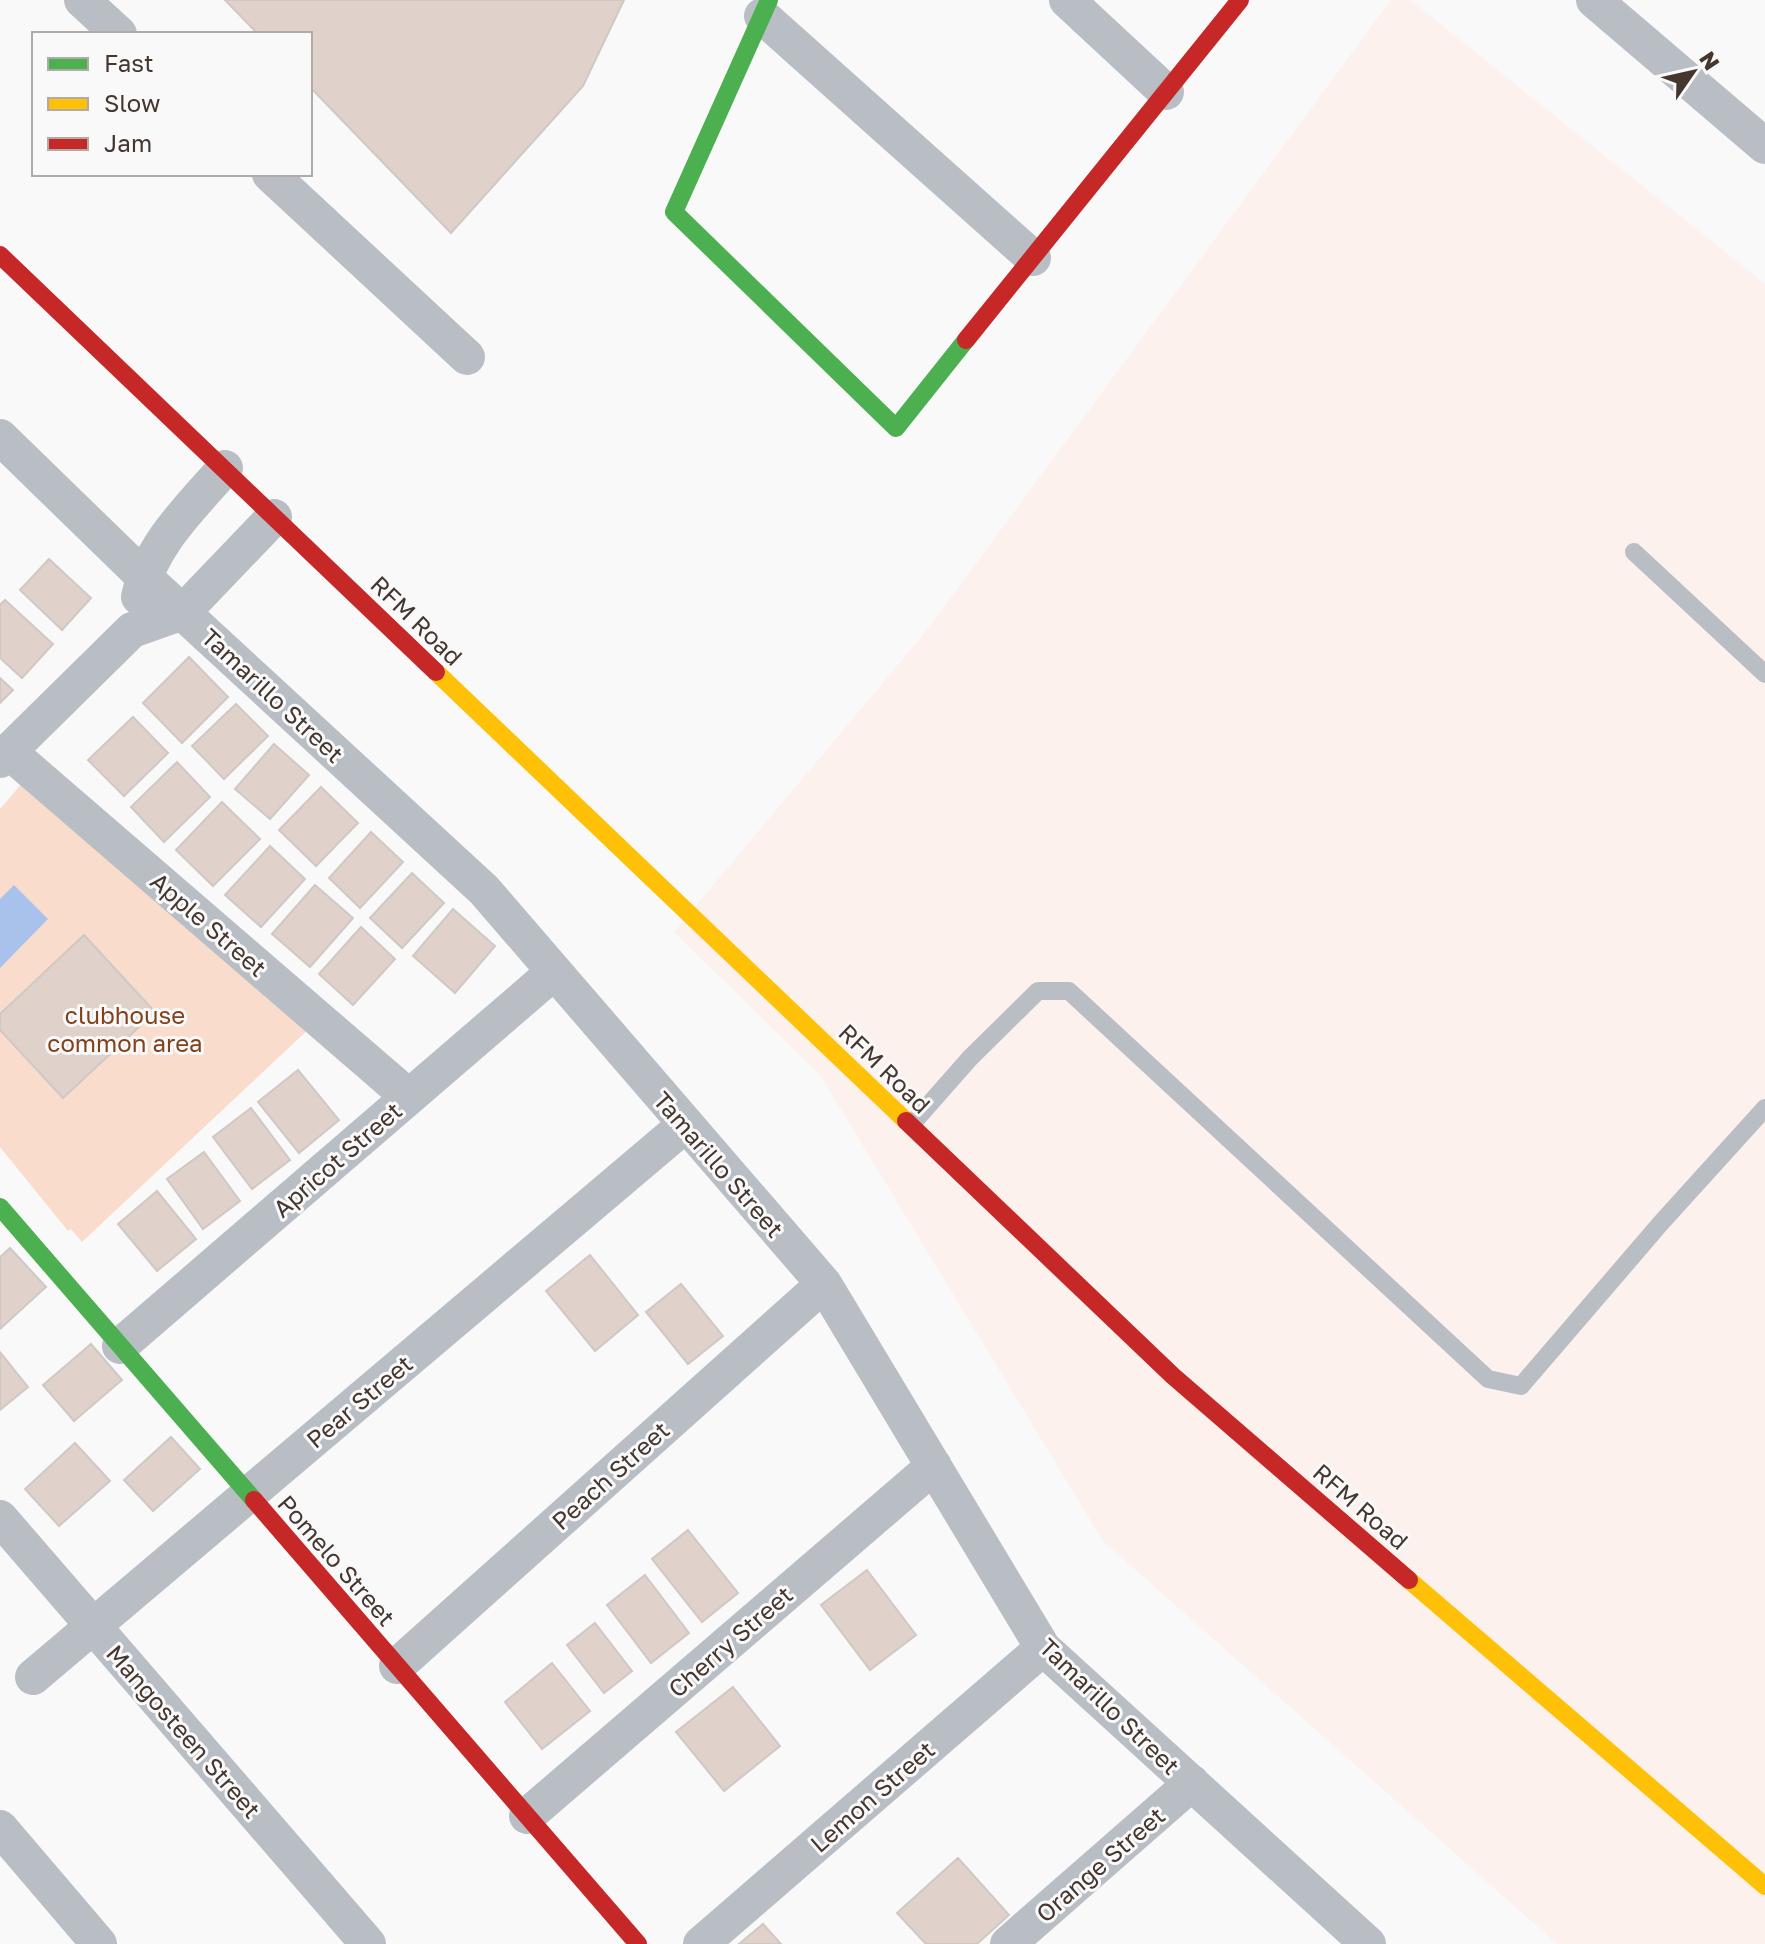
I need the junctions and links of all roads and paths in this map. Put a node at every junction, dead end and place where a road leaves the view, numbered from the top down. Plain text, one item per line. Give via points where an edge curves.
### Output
1 (82, 0) edge
2 (1067, 0) edge
3 (1240, 0) edge
4 (1594, 0) edge
5 (766, 8) edge
6 (117, 32) edge
7 (1166, 92) junction
8 (1765, 146) edge
9 (272, 176) edge
10 (0, 255) edge
11 (1033, 258) junction
12 (467, 357) dead end
13 (0, 438) edge
14 (225, 468) junction
15 (274, 517) junction
16 (1634, 552) dead end
17 (143, 576) junction
18 (183, 612) junction
19 (132, 630) junction
20 (1765, 674) edge
21 (4, 756) edge
22 (554, 972) junction
23 (409, 1097) junction
24 (1765, 1108) edge
25 (685, 1125) junction
26 (911, 1125) junction
27 (0, 1207) edge
28 (824, 1284) junction
29 (120, 1346) junction
30 (934, 1466) junction
31 (249, 1494) junction
32 (0, 1518) edge
33 (94, 1626) junction
34 (1043, 1648) junction
35 (397, 1666) junction
36 (33, 1677) dead end
37 (1192, 1783) junction
38 (527, 1816) junction
39 (0, 1828) edge
40 (1765, 1886) edge
41 (1353, 1940) edge
42 (99, 1944) edge
43 (368, 1944) edge
44 (638, 1944) edge
45 (701, 1944) edge
46 (1008, 1944) edge

1 - 6 street
2 - 7 street
3 - 7 street
4 - 8 street
5 - 11 street
5 - 11 street via 674,212 896,428
7 - 11 street
9 - 12 street
10 - 14 street, RFM Road
13 - 17 street, Tamarillo Street
14 - 15 street, RFM Road
14 - 17 street via 180,520
15 - 18 street
15 - 26 street, RFM Road
16 - 20 lane
17 - 18 street, Tamarillo Street
17 - 19 street
18 - 19 street
18 - 22 street, Tamarillo Street via 484,890
19 - 21 street
21 - 23 street, Apple Street
22 - 23 street, Apricot Street
22 - 25 street, Tamarillo Street
23 - 29 street, Apricot Street
24 - 26 lane via 1521,1386 1488,1379 1069,991 1038,991
25 - 28 street, Tamarillo Street
25 - 31 street, Pear Street
26 - 40 street, RFM Road via 1173,1376
27 - 29 street, Pomelo Street
28 - 30 street, Tamarillo Street
28 - 35 street, Peach Street
29 - 31 street, Pomelo Street
30 - 34 street, Tamarillo Street
30 - 38 street, Cherry Street
31 - 33 street, Pear Street
31 - 35 street, Pomelo Street
32 - 33 street, Mangosteen Street
33 - 36 street, Pear Street
33 - 43 street, Mangosteen Street
34 - 37 street, Tamarillo Street
34 - 45 street, Lemon Street
35 - 38 street, Pomelo Street
37 - 41 street, Tamarillo Street
37 - 46 street, Orange Street
38 - 44 street, Pomelo Street
39 - 42 street

